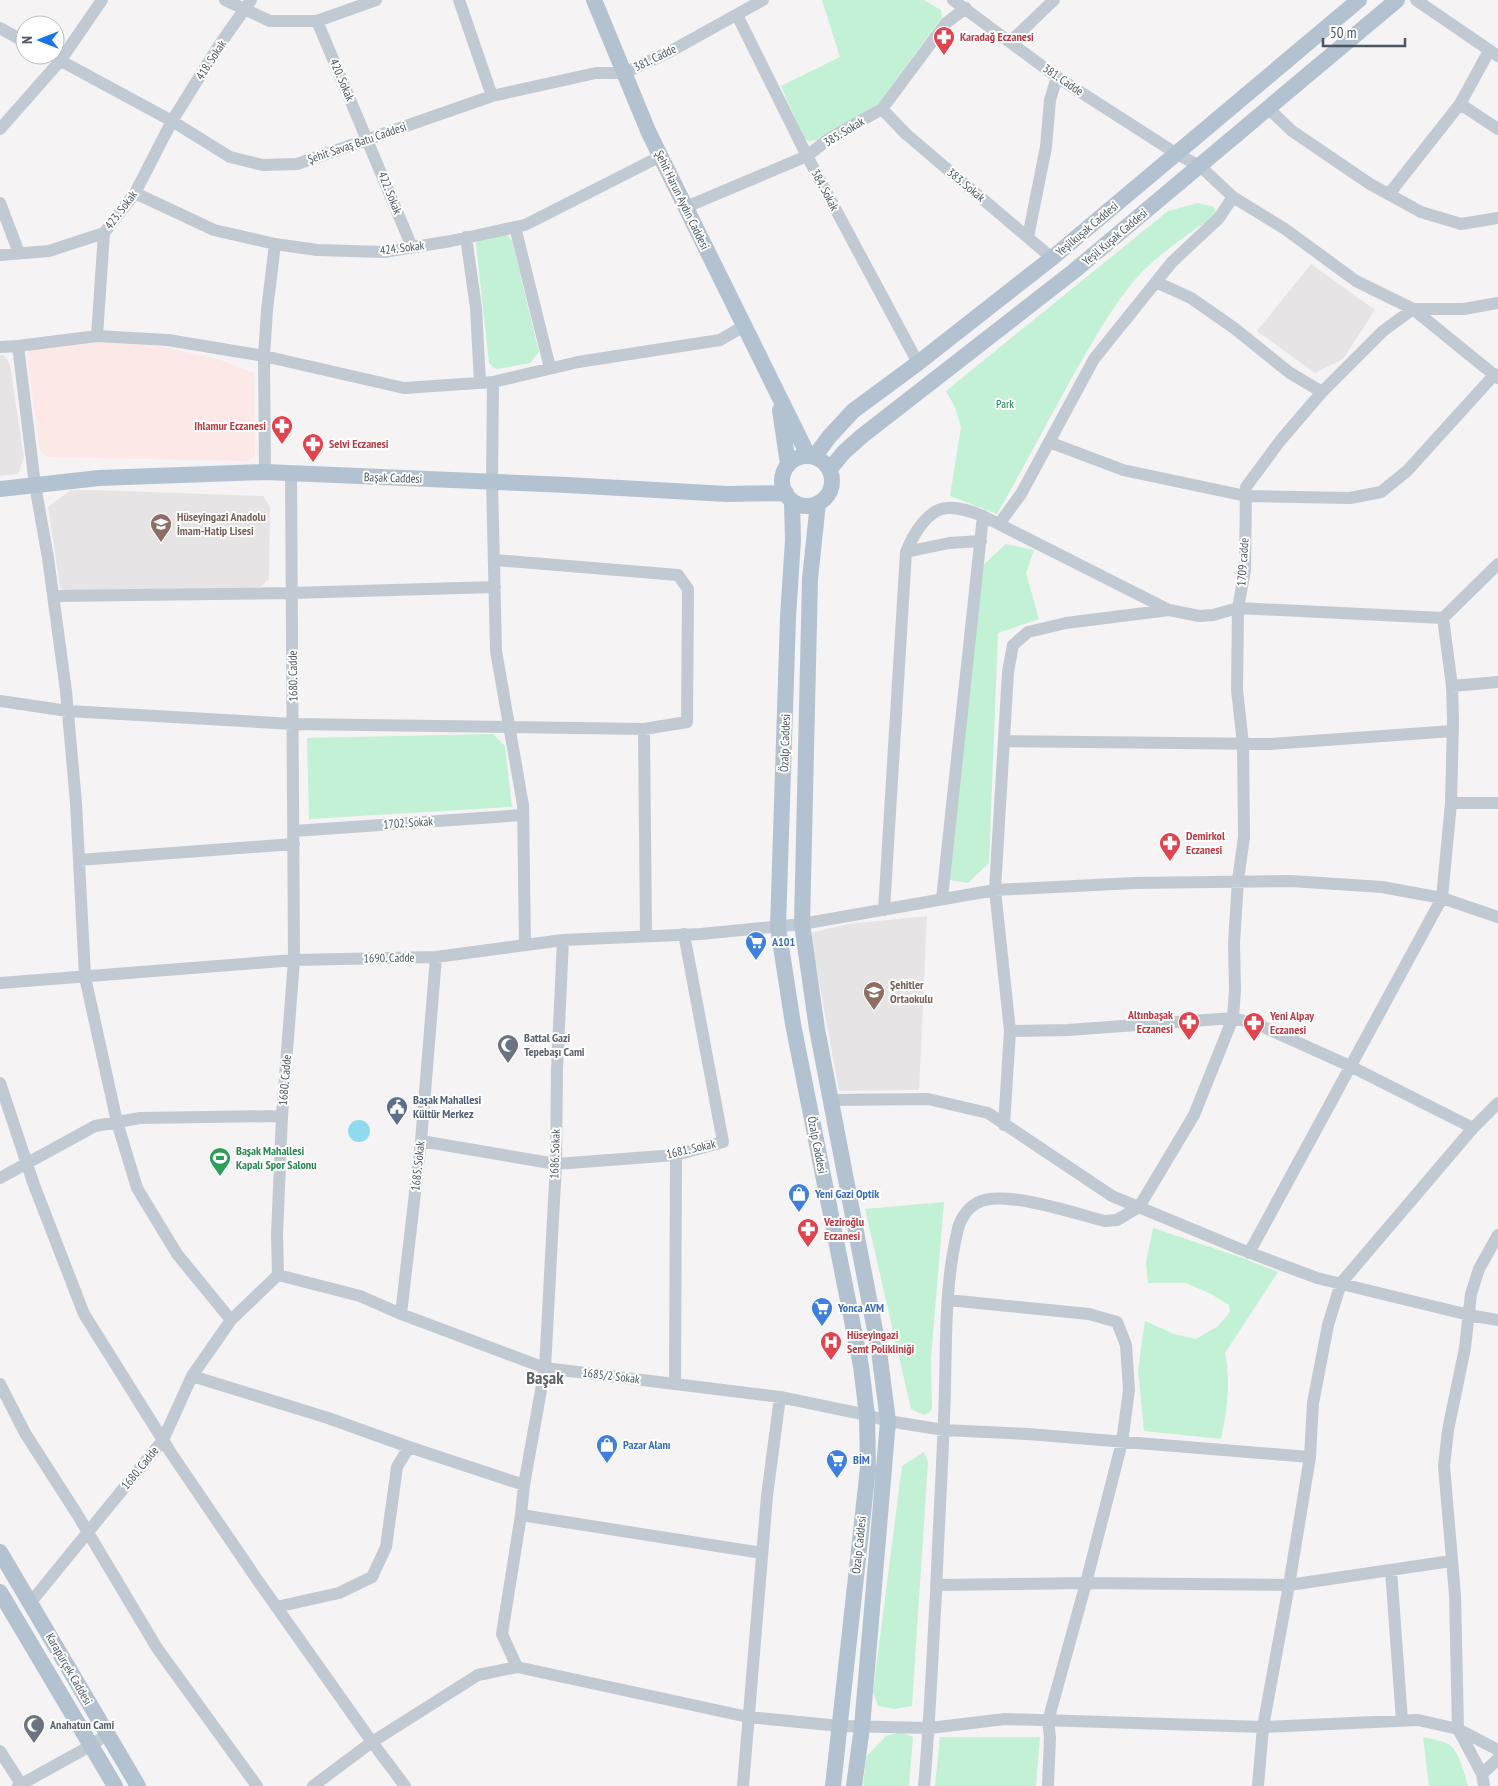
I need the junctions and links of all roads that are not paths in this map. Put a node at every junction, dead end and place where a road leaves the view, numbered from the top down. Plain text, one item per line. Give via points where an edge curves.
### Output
1 (102, 0) edge
2 (225, 0) edge
3 (376, 0) edge
4 (459, 0) edge
5 (594, 0) edge
6 (763, 0) edge
7 (953, 0) edge
8 (1054, 0) edge
9 (1359, 0) edge
10 (1397, 0) edge
11 (1416, 0) edge
12 (749, 3) edge
13 (248, 5) edge
14 (966, 8) junction
15 (737, 15) junction
16 (317, 21) junction
17 (0, 28) edge
18 (15, 36) edge
19 (1010, 42) junction
20 (65, 46) edge
21 (1493, 54) edge
22 (65, 63) edge
23 (50, 65) edge
24 (624, 73) junction
25 (1057, 77) junction
26 (492, 96) junction
27 (1460, 104) junction
28 (1268, 108) junction
29 (882, 110) junction
30 (172, 121) junction
31 (0, 129) edge
32 (1498, 129) edge
33 (367, 139) junction
34 (1177, 154) junction
35 (661, 156) junction
36 (807, 156) junction
37 (1200, 166) junction
38 (135, 193) junction
39 (1389, 194) junction
40 (1233, 197) junction
41 (0, 203) edge
42 (686, 207) junction
43 (1498, 218) edge
44 (515, 227) junction
45 (104, 233) junction
46 (466, 236) junction
47 (1028, 237) junction
48 (275, 244) junction
49 (412, 247) junction
50 (18, 253) junction
51 (0, 255) edge
52 (1052, 258) junction
53 (1156, 282) junction
54 (1498, 303) edge
55 (1413, 309) junction
56 (744, 326) junction
57 (97, 336) junction
58 (18, 346) junction
59 (0, 348) edge
60 (264, 356) junction
61 (918, 363) junction
62 (550, 368) junction
63 (1496, 376) edge
64 (486, 382) junction
65 (1322, 392) junction
66 (778, 396) junction
67 (1049, 442) junction
68 (811, 456) junction
69 (788, 464) junction
70 (830, 469) junction
71 (265, 472) junction
72 (291, 473) junction
73 (492, 482) junction
74 (35, 485) junction
75 (0, 489) edge
76 (1246, 496) junction
77 (789, 497) junction
78 (818, 503) junction
79 (983, 516) junction
80 (999, 524) junction
81 (981, 541) junction
82 (906, 552) junction
83 (495, 560) junction
84 (1498, 564) edge
85 (495, 587) junction
86 (292, 593) junction
87 (53, 596) junction
88 (1238, 608) junction
89 (1169, 610) junction
90 (1443, 618) junction
91 (1498, 682) edge
92 (1452, 686) junction
93 (0, 701) edge
94 (68, 711) junction
95 (293, 724) junction
96 (510, 727) junction
97 (644, 729) junction
98 (1453, 731) junction
99 (1004, 741) junction
100 (1243, 744) junction
101 (1451, 803) junction
102 (1498, 803) edge
103 (523, 815) junction
104 (294, 838) junction
105 (79, 860) junction
106 (1238, 880) junction
107 (995, 890) junction
108 (1442, 898) junction
109 (942, 900) junction
110 (884, 910) junction
111 (1498, 917) edge
112 (802, 924) junction
113 (778, 927) junction
114 (684, 934) junction
115 (646, 936) junction
116 (563, 940) junction
117 (525, 945) junction
118 (436, 957) junction
119 (294, 960) junction
120 (85, 976) junction
121 (0, 984) edge
122 (1233, 1018) junction
123 (1010, 1031) junction
124 (1350, 1066) junction
125 (0, 1083) edge
126 (831, 1100) junction
127 (1498, 1103) edge
128 (282, 1116) junction
129 (117, 1122) junction
130 (1004, 1124) junction
131 (1473, 1128) junction
132 (420, 1141) junction
133 (676, 1155) junction
134 (27, 1163) junction
135 (556, 1164) junction
136 (0, 1178) edge
137 (1139, 1207) junction
138 (1498, 1235) edge
139 (1249, 1253) junction
140 (278, 1276) junction
141 (1341, 1283) junction
142 (948, 1300) junction
143 (401, 1314) junction
144 (1469, 1315) junction
145 (231, 1320) junction
146 (1498, 1320) edge
147 (545, 1368) junction
148 (192, 1376) junction
149 (0, 1384) edge
150 (675, 1384) junction
151 (780, 1397) junction
152 (867, 1415) junction
153 (888, 1421) junction
154 (944, 1430) junction
155 (163, 1440) junction
156 (1122, 1442) junction
157 (409, 1447) junction
158 (1310, 1457) junction
159 (524, 1485) junction
160 (521, 1514) junction
161 (88, 1532) junction
162 (0, 1552) edge
163 (762, 1553) junction
164 (1451, 1561) junction
165 (1391, 1570) junction
166 (1086, 1583) junction
167 (936, 1585) junction
168 (1289, 1585) junction
169 (2, 1599) edge
170 (31, 1602) junction
171 (276, 1607) junction
172 (517, 1667) junction
173 (748, 1717) junction
174 (1048, 1721) junction
175 (1402, 1721) junction
176 (840, 1726) junction
177 (862, 1727) junction
178 (1263, 1727) junction
179 (930, 1728) junction
180 (1458, 1729) junction
181 (107, 1734) junction
182 (372, 1742) junction
183 (92, 1745) junction
184 (1498, 1750) edge
185 (0, 1751) edge
186 (1498, 1759) edge
187 (1483, 1780) edge
188 (20, 1785) edge
189 (115, 1786) edge
190 (138, 1786) edge
191 (257, 1786) edge
192 (313, 1786) edge
193 (405, 1786) edge
194 (743, 1786) edge
195 (833, 1786) edge
196 (854, 1786) edge
197 (924, 1786) edge
198 (1048, 1786) edge
199 (1258, 1786) edge

1 - 20 street
2 - 13 street
3 - 16 street
4 - 26 street
5 - 24 main road, Şehit Harun Aydın Caddesi
6 - 12 street, 381. Cadde
7 - 14 street, 381. Cadde
8 - 19 street
9 - 34 main road, Yeşilkuşak Caddesi
10 - 28 main road, Yeşil Kuşak Caddesi
11 - 21 street
12 - 15 street, 381. Cadde
13 - 16 street via 270,21
13 - 30 street, 418. Sokak
14 - 19 street, 381. Cadde
14 - 29 street, 385. Sokak via 946,23
15 - 24 street, 381. Cadde
15 - 36 street, 384. Sokak
16 - 33 street, 420. Sokak
17 - 18 street
19 - 25 street, 381. Cadde
21 - 27 street
22 - 30 street, Şehit Savaş Batu Caddesi
23 - 31 street
24 - 26 street, Şehit Savaş Batu Caddesi via 596,73
24 - 35 main road, Şehit Harun Aydın Caddesi
25 - 34 street, 381. Cadde
25 - 47 street via 1050,100 1046,147
26 - 33 street, Şehit Savaş Batu Caddesi
27 - 32 street
27 - 39 street
28 - 37 main road, Yeşil Kuşak Caddesi
28 - 39 street via 1292,131
29 - 36 street, 385. Sokak via 830,138
29 - 47 street, 383. Sokak
30 - 33 street, Şehit Savaş Batu Caddesi via 230,157 263,165 297,164
30 - 38 street, 423. Sokak
33 - 49 street, 422. Sokak
34 - 37 street, 381. Cadde
34 - 52 main road, Yeşilkuşak Caddesi
35 - 42 main road, Şehit Harun Aydın Caddesi
35 - 44 street, 424. Sokak via 525,225
36 - 42 street, 385. Sokak
36 - 61 street, 384. Sokak
37 - 40 street, 381. Cadde
37 - 70 main road, Yeşil Kuşak Caddesi via 1074,271 862,436
38 - 45 street, 423. Sokak
38 - 48 street, 424. Sokak via 214,230
39 - 43 street via 1421,212 1461,224
40 - 53 street via 1219,218 1172,262
40 - 55 street, 381. Cadde via 1285,229 1356,281
41 - 50 street
42 - 56 main road, Şehit Harun Aydın Caddesi
44 - 46 street, 424. Sokak
44 - 62 street
45 - 50 street via 49,251
45 - 57 street, 423. Sokak
46 - 49 street, 424. Sokak
46 - 64 street
47 - 52 street, 383. Sokak
48 - 49 street, 424. Sokak via 316,250 374,252
48 - 60 street
50 - 51 street
52 - 61 main road, Yeşilkuşak Caddesi
53 - 65 street via 1191,298
53 - 67 street via 1094,359
54 - 55 street via 1464,309
55 - 63 street
55 - 65 street, 1709 cadde via 1383,331
56 - 62 street via 720,340
56 - 66 main road, Şehit Harun Aydın Caddesi
57 - 58 street
57 - 60 street via 168,340
58 - 59 street
58 - 74 street
60 - 64 street via 404,388
60 - 71 street
61 - 68 main road, Yeşilkuşak Caddesi via 853,411
62 - 64 street
63 - 76 street via 1407,471 1381,492 1350,498
64 - 73 street
65 - 76 street, 1709 cadde via 1246,487
66 - 68 main road, Şehit Harun Aydın Caddesi
66 - 69 main road, Şehit Harun Aydın Caddesi
67 - 76 street via 1123,470
67 - 80 street via 1021,494
68 - 69 main road via 801,456
68 - 70 main road via 821,459
69 - 77 main road via 782,478
70 - 78 main road via 830,492
71 - 72 main road, Başak Caddesi
71 - 74 main road, Başak Caddesi via 99,478
72 - 73 main road, Başak Caddesi
72 - 86 street, 1680. Cadde
73 - 77 main road, Başak Caddesi
73 - 83 street
74 - 75 main road, Başak Caddesi
74 - 87 street
76 - 88 street, 1709 cadde via 1245,570
77 - 78 main road via 802,505
77 - 113 main road, Özalp Caddesi via 793,540
78 - 112 main road, Özalp Caddesi via 810,579
79 - 80 street
79 - 81 street
79 - 82 street via 947,507 933,513 911,539
80 - 89 street
81 - 82 street via 949,543
81 - 109 street
82 - 110 street
83 - 85 street
83 - 97 street via 678,575 688,589 687,722
84 - 90 street
85 - 86 street
85 - 96 street via 496,651
86 - 87 street
86 - 95 street, 1680. Cadde
87 - 94 street
88 - 89 street via 1199,616
88 - 90 street
88 - 100 street, 1709 cadde via 1237,690
89 - 99 street via 1066,623 1028,632 1013,645
90 - 92 street
91 - 92 street
92 - 98 street
93 - 94 street
94 - 95 street
94 - 105 street
95 - 96 street
95 - 104 street, 1680. Cadde
96 - 97 street
96 - 103 street
97 - 115 street
98 - 100 street
98 - 101 street
99 - 100 street
99 - 107 street
100 - 106 street, 1709 cadde via 1244,837
101 - 102 street
101 - 108 street
103 - 104 street, 1702. Sokak
103 - 117 street
104 - 105 street, 1702. Sokak
104 - 119 street, 1680. Cadde
105 - 120 street
106 - 107 street, 1690. Cadde
106 - 108 street, 1690. Cadde via 1382,887
106 - 122 street, 1709 cadde
107 - 109 street, 1690. Cadde
107 - 123 street
108 - 111 street, 1690. Cadde
108 - 124 street
109 - 110 street, 1690. Cadde
110 - 112 street, 1690. Cadde
112 - 113 street, 1690. Cadde
112 - 126 main road, Özalp Caddesi
113 - 114 street, 1690. Cadde
113 - 152 main road, Özalp Caddesi via 793,1024 861,1366
114 - 115 street, 1690. Cadde
114 - 133 street, 1681. Sokak via 723,1142
115 - 116 street, 1690. Cadde
116 - 117 street, 1690. Cadde
116 - 135 street, 1686. Sokak
117 - 118 street, 1690. Cadde
118 - 119 street, 1690. Cadde
118 - 132 street, 1685. Sokak
119 - 120 street, 1690. Cadde
119 - 128 street, 1680. Cadde
120 - 121 street, 1690. Cadde
120 - 129 street
122 - 123 street
122 - 124 street via 1259,1025
122 - 137 street, 1709 cadde via 1194,1115
123 - 130 street
124 - 131 street
124 - 139 street
125 - 134 street
126 - 130 street via 928,1099 988,1113
126 - 153 main road, Özalp Caddesi via 880,1351
127 - 131 street
128 - 129 street via 140,1118
128 - 140 street, 1680. Cadde
129 - 134 street via 95,1126
129 - 145 street via 137,1188 176,1254
130 - 137 street via 1112,1196
131 - 141 street
132 - 135 street, 1681. Sokak
132 - 143 street, 1685. Sokak
133 - 135 street, 1681. Sokak
133 - 150 street
134 - 136 street
134 - 155 street via 84,1314
135 - 147 street, 1686. Sokak
137 - 139 street
137 - 142 street via 1117,1220 1105,1221 1000,1197 978,1202 965,1212 957,1231 949,1273
138 - 144 street via 1479,1269 1471,1294
139 - 141 street via 1317,1278
140 - 143 street, 1685/2 Sokak via 360,1296
140 - 145 street, 1680. Cadde
141 - 144 street
141 - 158 street via 1328,1325 1313,1403
142 - 154 street
142 - 156 street via 1089,1314 1117,1322 1126,1345 1129,1390
143 - 147 street, 1685/2 Sokak
144 - 146 street
144 - 164 street via 1444,1466
145 - 148 street, 1680. Cadde
147 - 150 street, 1685/2 Sokak
147 - 159 street, 1686. Sokak
148 - 155 street, 1680. Cadde
148 - 157 street
149 - 161 street via 25,1433
150 - 151 street, 1685/2 Sokak
151 - 152 street, 1685/2 Sokak
151 - 163 street
152 - 153 street, 1685/2 Sokak
152 - 176 main road, Özalp Caddesi via 868,1468
153 - 154 street, 1685/2 Sokak
153 - 177 main road, Özalp Caddesi
154 - 156 street, 1685/2 Sokak
154 - 167 street
155 - 161 street, 1680. Cadde
155 - 171 street
156 - 158 street, 1685/2 Sokak
156 - 166 street
157 - 159 street
157 - 171 street via 396,1466 386,1547 372,1577 339,1593
158 - 168 street
159 - 160 street, 1686. Sokak
160 - 163 street
160 - 172 street, 1686. Sokak via 502,1634
161 - 170 street, 1680. Cadde
161 - 191 street via 157,1648
162 - 170 main road, Karapürçek Caddesi
163 - 173 street
164 - 165 street
164 - 180 street via 1455,1595
165 - 168 street
165 - 175 street
166 - 167 street
166 - 168 street
166 - 174 street
167 - 179 street
168 - 178 street
169 - 183 main road, Karapürçek Caddesi
170 - 181 main road, Karapürçek Caddesi
171 - 182 street
172 - 173 street
172 - 182 street via 478,1675
173 - 176 street
173 - 194 street
174 - 178 street
174 - 179 street via 1005,1718
174 - 198 street
175 - 178 street
175 - 180 street via 1418,1720
176 - 177 street
176 - 195 main road, Özalp Caddesi
177 - 179 street
177 - 196 main road, Özalp Caddesi
178 - 199 street
179 - 197 street
180 - 184 street
180 - 187 street
181 - 183 street
181 - 190 main road, Karapürçek Caddesi
182 - 192 street
182 - 193 street
183 - 188 street
183 - 189 main road, Karapürçek Caddesi
185 - 188 street
186 - 187 street

